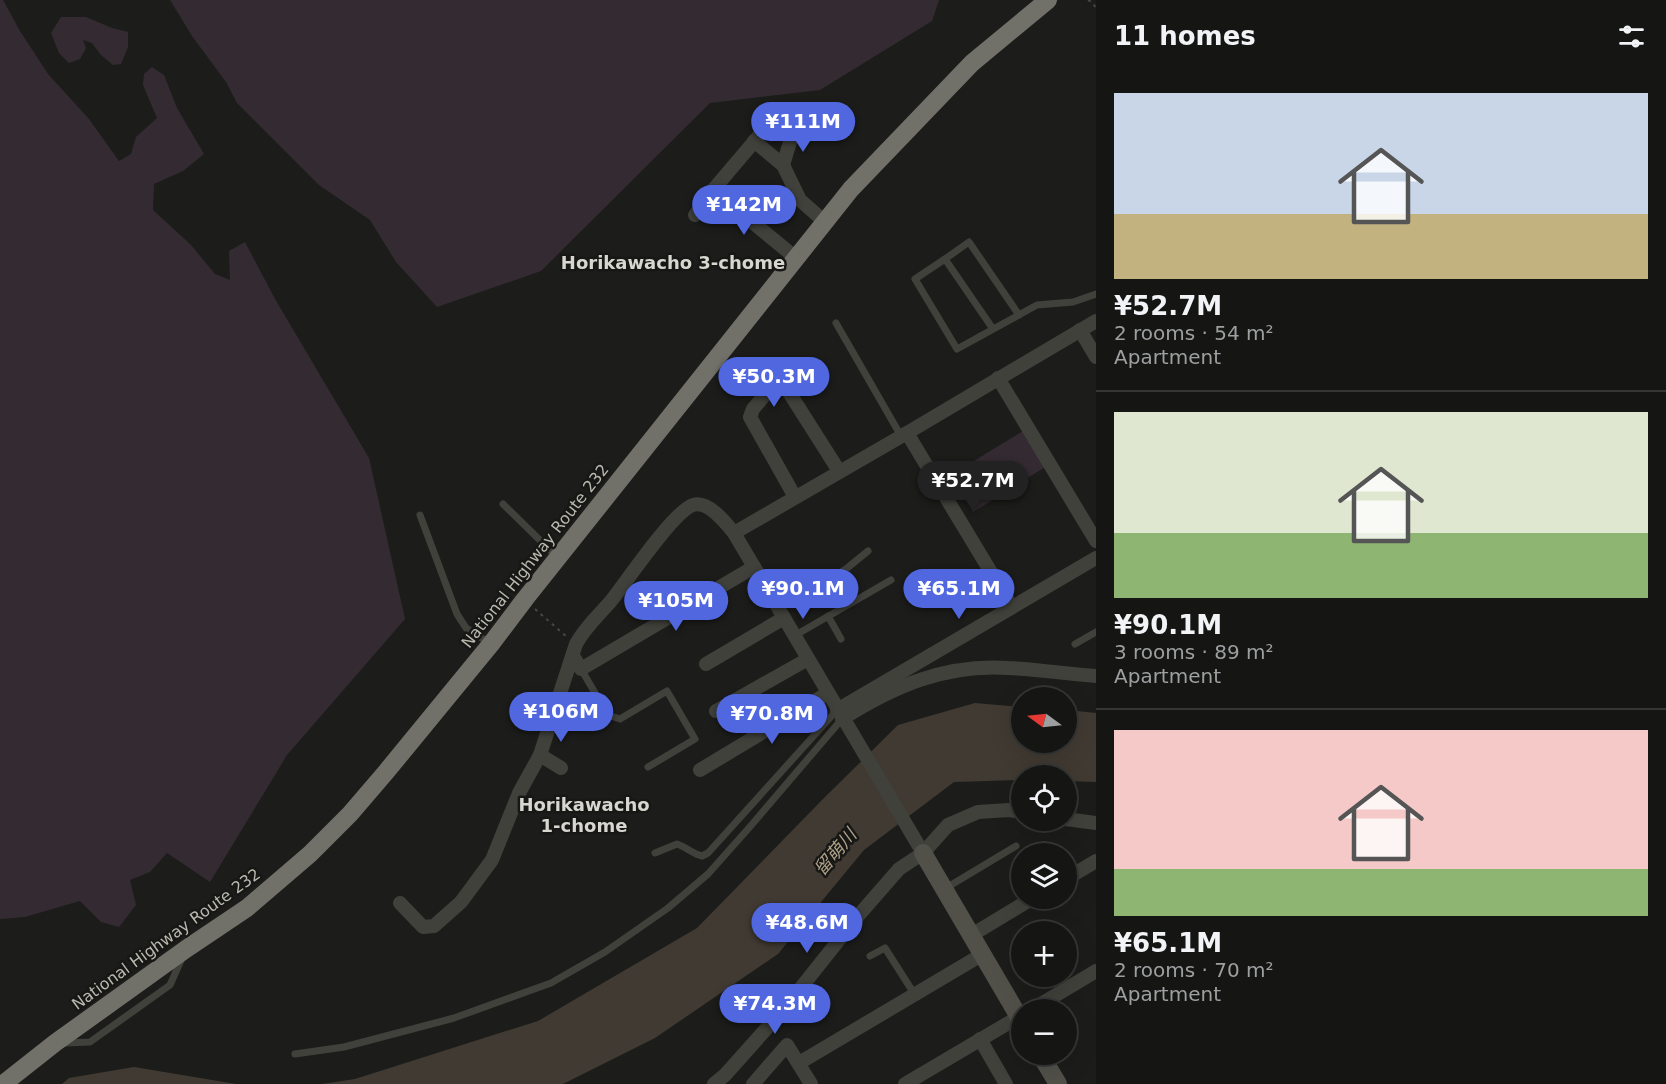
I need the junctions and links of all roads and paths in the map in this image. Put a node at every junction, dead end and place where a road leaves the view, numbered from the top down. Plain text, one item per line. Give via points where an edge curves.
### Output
1 (1048, 0) edge
2 (1088, 0) edge
3 (1096, 8) edge
4 (775, 117) dead end
5 (796, 130) dead end
6 (754, 141) junction
7 (783, 165) junction
8 (713, 190) junction
9 (694, 215) dead end
10 (825, 222) junction
11 (796, 258) junction
12 (945, 259) junction
13 (1096, 294) edge
14 (1019, 315) junction
15 (1096, 321) edge
16 (836, 323) dead end
17 (993, 329) junction
18 (1080, 330) junction
19 (1096, 357) edge
20 (998, 378) junction
21 (904, 434) junction
22 (839, 471) junction
23 (795, 497) junction
24 (503, 504) dead end
25 (420, 515) dead end
26 (734, 532) junction
27 (1096, 541) edge
28 (868, 551) dead end
29 (558, 558) junction
30 (1096, 558) edge
31 (754, 567) junction
32 (891, 580) dead end
33 (525, 599) junction
34 (1012, 607) junction
35 (781, 613) junction
36 (828, 616) junction
37 (1096, 632) edge
38 (794, 636) junction
39 (841, 639) dead end
40 (490, 644) junction
41 (1074, 644) dead end
42 (575, 650) junction
43 (808, 659) junction
44 (705, 664) dead end
45 (581, 669) junction
46 (1096, 676) edge
47 (828, 693) junction
48 (716, 711) dead end
49 (841, 717) junction
50 (540, 755) junction
51 (648, 767) dead end
52 (561, 768) dead end
53 (700, 770) dead end
54 (1011, 810) edge
55 (1077, 820) edge
56 (1096, 823) edge
57 (1011, 849) edge
58 (921, 850) junction
59 (655, 854) dead end
60 (1096, 861) edge
61 (1077, 872) edge
62 (944, 890) junction
63 (400, 903) dead end
64 (1015, 909) edge
65 (970, 936) junction
66 (983, 954) junction
67 (870, 956) dead end
68 (1096, 971) edge
69 (915, 995) junction
70 (1012, 999) edge
71 (1051, 999) edge
72 (1011, 1022) edge
73 (980, 1039) junction
74 (295, 1054) dead end
75 (798, 1063) junction
76 (1047, 1065) edge
77 (3, 1084) edge
78 (714, 1084) edge
79 (753, 1084) edge
80 (811, 1084) edge
81 (905, 1084) edge
82 (1006, 1084) edge
83 (1058, 1084) edge

1 - 10 highway, National Highway Route 232 via 972,63 851,189
2 - 3 path
4 - 6 street
5 - 7 street
6 - 7 street
6 - 8 street
7 - 10 street via 800,200
8 - 9 street
8 - 11 street
10 - 11 highway, National Highway Route 232
11 - 29 highway, National Highway Route 232
12 - 14 lane via 969,242
12 - 17 lane
12 - 17 lane via 915,279 957,349
13 - 14 lane via 1073,302 1036,305
14 - 17 lane
15 - 18 street
16 - 21 lane
18 - 19 street
18 - 20 street
20 - 21 street
20 - 27 street
21 - 22 street
21 - 34 street
22 - 23 street
22 - 23 street via 784,386 774,384 750,417
23 - 26 street
24 - 29 lane
25 - 40 lane via 457,614 466,628
26 - 31 street
26 - 42 street via 718,514 693,505 660,537 582,633
28 - 35 lane
29 - 33 highway, National Highway Route 232
30 - 34 street
31 - 35 street
31 - 45 street
32 - 36 lane
33 - 40 highway, National Highway Route 232
33 - 42 path
34 - 49 street
35 - 38 street
35 - 44 street
36 - 38 lane
36 - 39 lane
37 - 41 lane
38 - 43 street
40 - 77 highway, National Highway Route 232 via 386,772 310,854 247,908
42 - 45 street
42 - 50 street
43 - 47 street
43 - 48 street
45 - 51 lane via 608,716 620,719 667,690 694,739
46 - 49 street via 1008,668 933,675
47 - 49 street
47 - 53 street
49 - 58 street
49 - 59 lane via 708,853 697,855 677,844
49 - 74 lane via 708,874 605,952 550,983 454,1018 344,1047
50 - 52 street
50 - 63 street via 519,793 492,860 460,902 434,926 423,927
54 - 58 street via 978,812 948,825
55 - 56 street
57 - 62 lane
58 - 62 street
58 - 78 street via 899,869 784,1009
60 - 61 street
62 - 65 street
64 - 65 street
65 - 66 street
66 - 69 street
66 - 70 street
67 - 69 lane via 885,948
68 - 71 street
69 - 75 street
72 - 73 street
73 - 81 street
73 - 82 street
75 - 79 street via 787,1045
75 - 80 street
76 - 83 street

